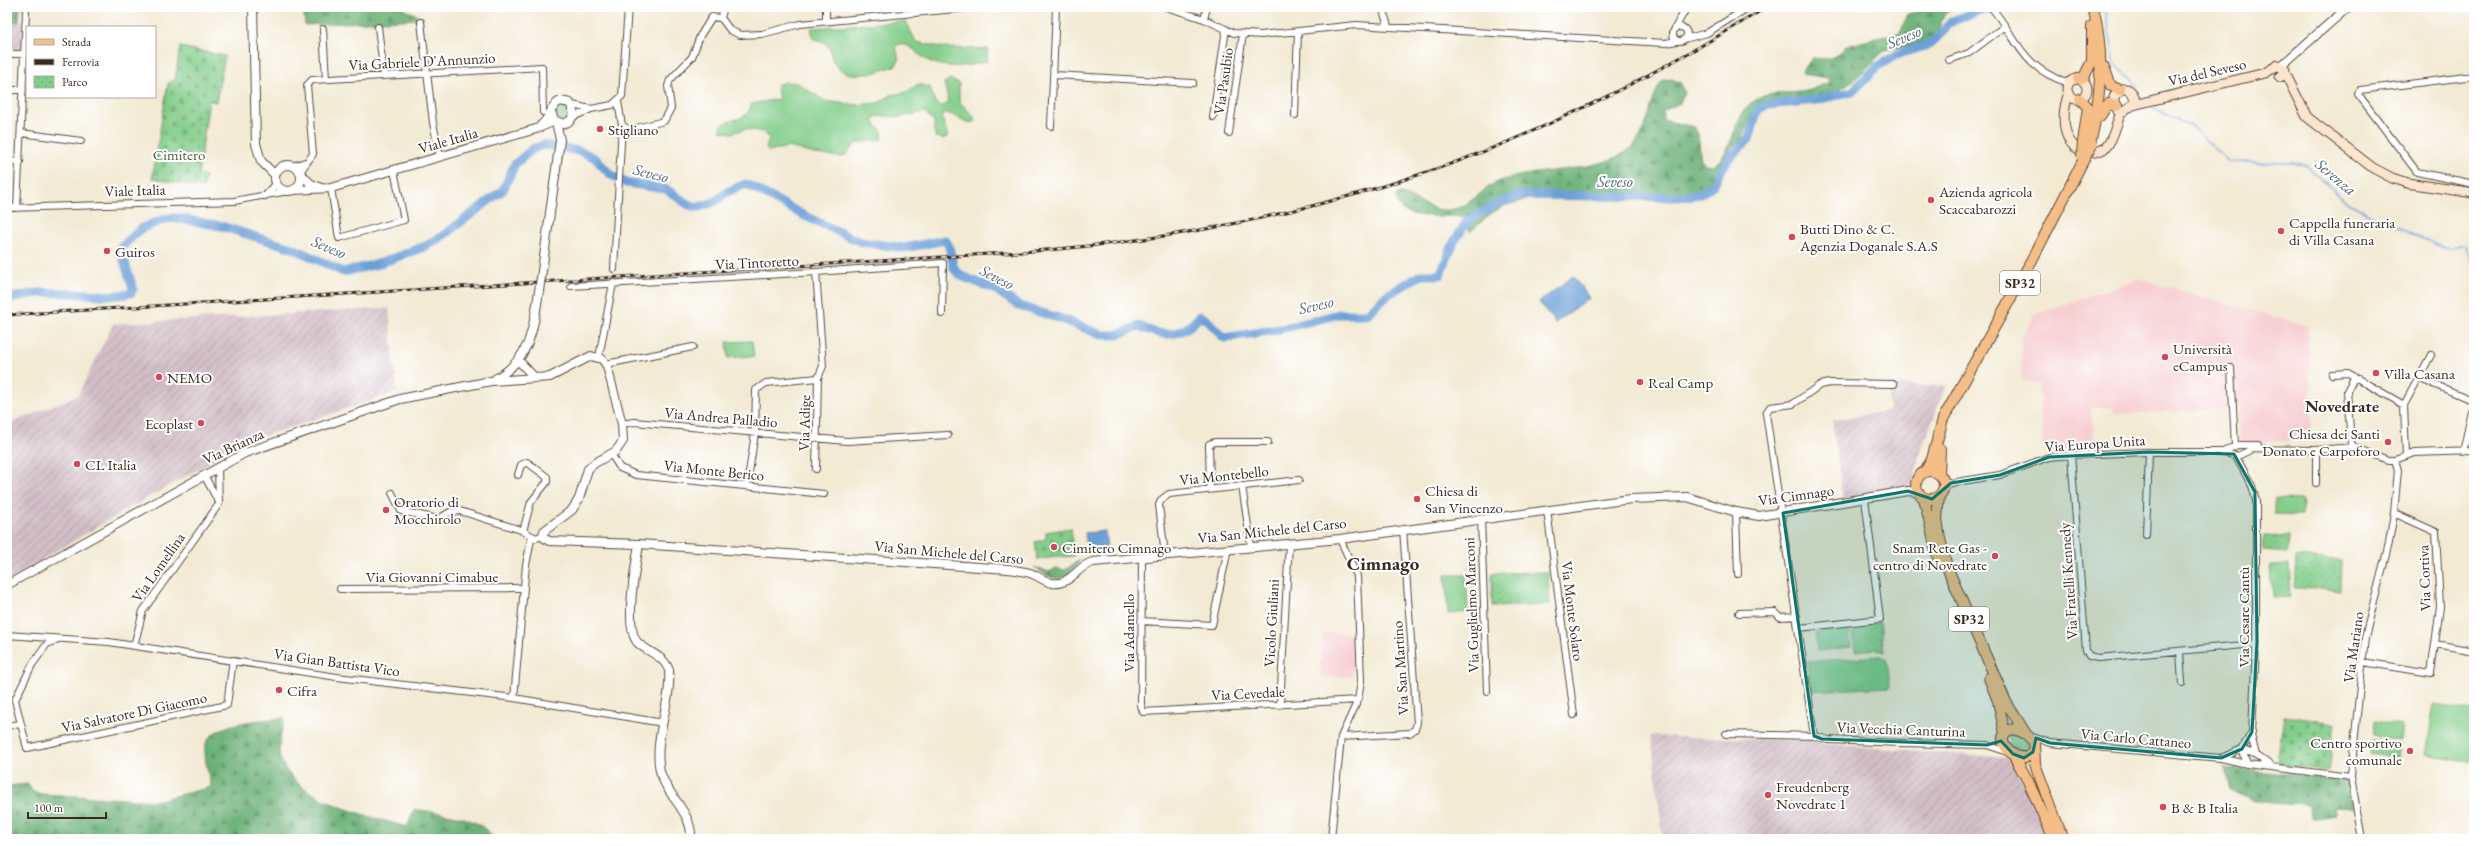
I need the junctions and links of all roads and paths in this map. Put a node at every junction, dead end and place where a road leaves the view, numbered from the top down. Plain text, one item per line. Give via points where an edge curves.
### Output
1 (253, 7) edge
2 (628, 7) edge
3 (724, 7) edge
4 (826, 7) edge
5 (976, 7) edge
6 (1056, 7) edge
7 (1166, 7) edge
8 (1207, 7) edge
9 (1382, 7) edge
10 (1687, 7) edge
11 (1749, 7) edge
12 (2088, 7) edge
13 (2093, 7) edge
14 (2348, 7) edge
15 (1993, 9) edge
16 (26, 12) dead end
17 (1683, 16) junction
18 (721, 18) junction
19 (1204, 19) junction
20 (826, 21) junction
21 (421, 22) dead end
22 (1388, 26) junction
23 (2005, 26) junction
24 (2092, 26) junction
25 (378, 27) dead end
26 (323, 29) dead end
27 (1226, 29) junction
28 (1684, 29) junction
29 (1298, 31) junction
30 (1673, 31) junction
31 (1243, 34) junction
32 (1698, 34) junction
33 (1684, 39) junction
34 (1677, 41) junction
35 (1665, 43) junction
36 (2100, 45) junction
37 (7, 54) edge
38 (25, 54) junction
39 (1949, 60) dead end
40 (2280, 72) junction
41 (427, 73) junction
42 (1055, 75) junction
43 (384, 76) junction
44 (2474, 76) edge
45 (326, 79) junction
46 (2073, 81) junction
47 (1193, 83) dead end
48 (7, 90) edge
49 (23, 90) junction
50 (2120, 90) junction
51 (2133, 94) junction
52 (2075, 98) junction
53 (2154, 98) junction
54 (618, 102) junction
55 (572, 105) junction
56 (2125, 107) junction
57 (591, 109) junction
58 (543, 112) dead end
59 (551, 112) junction
60 (1295, 115) dead end
61 (1213, 117) dead end
62 (572, 119) junction
63 (556, 122) junction
64 (622, 125) junction
65 (1051, 126) dead end
66 (536, 129) junction
67 (21, 133) junction
68 (1228, 133) dead end
69 (560, 140) junction
70 (82, 141) dead end
71 (2088, 143) junction
72 (440, 157) junction
73 (311, 159) junction
74 (7, 161) edge
75 (20, 162) junction
76 (293, 166) junction
77 (394, 170) junction
78 (300, 173) junction
79 (277, 175) junction
80 (2474, 184) edge
81 (331, 188) junction
82 (322, 189) junction
83 (290, 191) junction
84 (2474, 193) edge
85 (264, 196) junction
86 (7, 208) edge
87 (17, 208) junction
88 (614, 269) dead end
89 (816, 272) junction
90 (613, 283) junction
91 (571, 286) dead end
92 (942, 314) dead end
93 (693, 347) dead end
94 (2431, 355) dead end
95 (599, 357) junction
96 (516, 364) junction
97 (606, 364) junction
98 (2231, 368) dead end
99 (1972, 369) junction
100 (2332, 374) dead end
101 (523, 378) junction
102 (535, 378) junction
103 (818, 378) junction
104 (2359, 378) junction
105 (2419, 378) junction
106 (491, 382) junction
107 (1894, 384) dead end
108 (2474, 402) edge
109 (2404, 405) junction
110 (622, 424) junction
111 (755, 434) junction
112 (948, 435) dead end
113 (817, 440) junction
114 (1268, 442) dead end
115 (2354, 447) junction
116 (2277, 448) junction
117 (2235, 450) junction
118 (2316, 450) junction
119 (2474, 451) edge
120 (2149, 452) junction
121 (2243, 452) junction
122 (2462, 452) junction
123 (611, 454) junction
124 (2071, 455) junction
125 (2406, 456) junction
126 (2395, 460) junction
127 (2241, 463) junction
128 (218, 468) junction
129 (816, 469) dead end
130 (1925, 472) junction
131 (204, 475) junction
132 (518, 475) dead end
133 (1299, 480) dead end
134 (2316, 483) dead end
135 (1943, 485) junction
136 (747, 486) junction
137 (1242, 486) junction
138 (1210, 488) junction
139 (1917, 491) junction
140 (392, 493) dead end
141 (824, 494) dead end
142 (1618, 500) joint
143 (1865, 500) junction
144 (217, 508) junction
145 (1547, 510) junction
146 (1736, 512) junction
147 (2394, 513) junction
148 (1783, 514) junction
149 (1481, 518) junction
150 (1402, 529) junction
151 (523, 531) junction
152 (2146, 534) dead end
153 (543, 535) junction
154 (534, 537) junction
155 (1340, 538) junction
156 (639, 544) junction
157 (1289, 544) junction
158 (1251, 546) junction
159 (1228, 549) junction
160 (1165, 555) junction
161 (1142, 557) junction
162 (1738, 574) dead end
163 (7, 585) edge
164 (524, 588) junction
165 (340, 589) dead end
166 (1739, 613) dead end
167 (1797, 616) junction
168 (1141, 621) junction
169 (1798, 628) junction
170 (7, 635) edge
171 (60, 639) junction
172 (2256, 644) junction
173 (2435, 644) junction
174 (134, 646) junction
175 (2474, 650) edge
176 (2180, 652) junction
177 (233, 660) junction
178 (2363, 662) junction
179 (2182, 683) dead end
180 (1487, 691) dead end
181 (514, 698) junction
182 (1358, 700) junction
183 (1280, 705) junction
184 (1141, 708) joint
185 (1574, 715) dead end
186 (663, 723) junction
187 (20, 724) junction
188 (7, 726) edge
189 (2252, 732) junction
190 (1726, 734) dead end
191 (2026, 734) junction
192 (2004, 735) junction
193 (1814, 736) junction
194 (1341, 737) junction
195 (2050, 743) junction
196 (1987, 745) junction
197 (2242, 749) junction
198 (2034, 750) junction
199 (2013, 754) junction
200 (2256, 755) junction
201 (2221, 758) junction
202 (2247, 764) junction
203 (2275, 767) junction
204 (2351, 777) junction
205 (691, 839) edge
206 (1331, 839) edge
207 (2054, 839) edge
208 (2063, 839) edge
209 (2362, 839) edge

1 - 79 street via 255,134 261,161
2 - 54 street via 623,89
3 - 18 street
4 - 20 street
5 - 20 street
6 - 42 street
7 - 19 street
8 - 19 street
9 - 22 street
10 - 17 street
11 - 32 street via 1707,33
12 - 24 main road, SP32
13 - 36 main road, SP32
14 - 40 street via 2290,59
15 - 23 street
16 - 38 street
17 - 28 street
17 - 30 street
18 - 20 street via 730,30 740,35 762,34 800,24
18 - 64 street via 712,17 700,36 692,57 670,80 668,86 671,108 664,121 629,130
19 - 27 street
21 - 41 street
22 - 29 street via 1356,25
22 - 35 street
23 - 39 street via 1969,53
23 - 46 street via 2028,60 2049,77
24 - 46 main road via 2090,68 2084,77
24 - 71 main road, SP32 via 2095,90
25 - 43 street
26 - 45 street
27 - 31 street
27 - 61 street
28 - 30 street
28 - 32 street
28 - 33 street
29 - 31 street
29 - 60 street
30 - 34 street
30 - 35 street
31 - 68 street, Via Pasubio
32 - 33 street
33 - 34 street
34 - 35 street
36 - 50 main road via 2106,77 2111,86
36 - 71 main road, SP32 via 2100,96
37 - 38 street
38 - 49 street
40 - 53 main road, Via del Seveso via 2265,73
40 - 84 main road via 2290,84 2307,118 2373,168 2407,183
41 - 43 street, Via Gabriele D'Annunzio
41 - 58 street, Via Gabriele D'Annunzio via 542,67
41 - 72 street
42 - 47 street
42 - 65 street
43 - 45 street, Via Gabriele D'Annunzio
44 - 80 street via 2360,90 2358,94 2417,172
45 - 73 street, Via Gabriele D'Annunzio via 312,80 307,85 313,154
46 - 52 main road
46 - 52 main road via 2085,83 2087,88 2086,95
48 - 49 street
49 - 67 street
50 - 51 main road, Via del Seveso via 2128,89
50 - 56 main road via 2114,97
51 - 53 main road, Via del Seveso
51 - 56 main road
52 - 56 main road via 2064,110 2069,141 2078,150 2092,153 2106,147
52 - 71 main road via 2088,107
53 - 56 main road, Via del Seveso
54 - 57 street, Viale Italia
54 - 64 street
55 - 57 street, Viale Italia
55 - 59 street, Viale Italia via 566,101 560,102
55 - 62 street
56 - 71 main road via 2110,103 2103,108
57 - 62 street, Viale Italia
59 - 63 street
59 - 66 street, Viale Italia via 544,124
62 - 63 street, Viale Italia via 563,124
62 - 69 street
63 - 66 street, Viale Italia
63 - 69 street
64 - 88 street
66 - 72 street, Viale Italia
67 - 70 street
67 - 75 street
69 - 96 street, bridge via 532,334
71 - 99 main road, SP32, bridge via 2066,196
72 - 77 street, Viale Italia
73 - 76 street
73 - 78 street
74 - 75 street
75 - 87 street
76 - 78 street
76 - 79 street via 286,165
77 - 81 street, Viale Italia
77 - 81 street via 404,220 339,238
78 - 82 street via 311,184
78 - 83 street via 299,185
79 - 83 street via 280,189
79 - 85 street
81 - 82 street, Viale Italia
82 - 83 street, Viale Italia
83 - 85 street, Viale Italia
85 - 87 street, Viale Italia via 234,201
86 - 87 street, Viale Italia
89 - 90 street, Via Tintoretto
89 - 92 street, Via Tintoretto via 943,263
89 - 103 street, Via Adige via 824,359
90 - 91 street, Via Tintoretto
90 - 95 street
93 - 97 street
94 - 105 street
95 - 97 street
95 - 102 street, Via Brianza via 587,356 555,375
96 - 101 street
96 - 102 street
96 - 106 street
97 - 110 street
98 - 117 street
99 - 130 main road, SP32 via 1943,419
99 - 135 main road, SP32 via 1946,425 1939,457
100 - 104 street via 2348,373
101 - 102 street, Via Brianza
101 - 106 street, Via Brianza
103 - 111 street via 761,385 756,390 754,399
103 - 113 street, Via Adige
104 - 109 street
104 - 115 street via 2352,380 2347,391 2351,443
105 - 108 street
105 - 109 street
106 - 128 street, Via Brianza via 400,399 245,453
107 - 148 street via 1830,383 1820,385 1792,404 1770,407 1766,413
108 - 122 street
109 - 125 street
110 - 111 street, Via Andrea Palladio via 634,422
110 - 123 street via 623,441
111 - 113 street, Via Andrea Palladio
111 - 136 street
112 - 113 street, Via Andrea Palladio via 847,442
113 - 129 street, Via Adige
114 - 138 street via 1209,444
115 - 118 street
115 - 126 street via 2388,460
116 - 117 street, Via Europa Unita via 2265,445
116 - 118 street
116 - 121 street
117 - 120 street, Via Europa Unita
117 - 121 street
117 - 127 street, Via Cesare Cantù
118 - 134 street
119 - 122 street
120 - 124 street, Via Europa Unita
120 - 152 street
121 - 127 street
122 - 125 street via 2414,453
123 - 136 street, Via Monte Berico via 620,468 632,474
123 - 153 street via 590,467 574,508 564,519 545,529
124 - 135 street, Via Europa Unita via 2049,457 2000,475
124 - 176 street, Via Fratelli Kennedy via 2086,650 2090,656 2098,658
125 - 126 street
126 - 147 street, Via Mariano via 2398,470
127 - 172 street, Via Cesare Cantù via 2256,500
128 - 131 street, Via Brianza
128 - 144 street
130 - 135 main road
130 - 139 main road via 1919,477
131 - 144 street via 215,491
131 - 163 street, Via Brianza
132 - 151 street via 521,465 527,462 547,477 548,482 531,502
133 - 137 street, Via Montebello
135 - 139 main road via 1932,499
135 - 191 main road, SP32 via 1937,508 1940,539 1950,574 2006,702
136 - 141 street, Via Monte Berico
137 - 138 street, Via Montebello
137 - 158 street
138 - 160 street, Via Montebello via 1181,491 1169,494 1161,500 1159,510
139 - 143 street, Via Cimnago
139 - 192 main road, SP32 via 1938,562 1998,701
140 - 151 street via 401,511 438,519 450,512 460,511
142 - 145 street, Via San Michele del Carso
142 - 146 street, Via Cimnago via 1686,497
143 - 148 street, Via Cimnago
143 - 169 street via 1880,619
144 - 174 street, Via Lomellina via 143,610
145 - 149 street, Via San Michele del Carso
145 - 185 street, Via Monte Solaro
146 - 148 street, Via Cimnago via 1759,516
146 - 162 street
147 - 173 street, Via Cortiva via 2436,532 2440,607
147 - 178 street, Via Mariano via 2390,543 2365,637
148 - 167 street
149 - 150 street, Via San Michele del Carso
149 - 180 street, Via Guglielmo Marconi
150 - 155 street, Via San Michele del Carso
150 - 194 street, Via San Martino via 1418,723 1410,733
151 - 154 street
153 - 154 street
153 - 156 street, Via San Michele del Carso via 547,540 554,541
154 - 164 street via 529,549
155 - 157 street, Via San Michele del Carso
155 - 182 street via 1357,576 1361,681
156 - 161 street, Via San Michele del Carso via 1008,569 1031,573 1052,583 1066,580 1088,564
156 - 186 street via 631,629 637,642 664,660 670,670
157 - 158 street, Via San Michele del Carso
157 - 183 street, Vicolo Giuliani
158 - 159 street, Via San Michele del Carso
159 - 160 street, Via San Michele del Carso
159 - 168 street via 1212,625
160 - 161 street, Via San Michele del Carso
161 - 168 street, Via Adamello
164 - 165 street, Via Giovanni Cimabue
164 - 181 street
166 - 167 street via 1775,612 1780,617
167 - 169 street
168 - 184 street, Via Adamello
169 - 193 street
170 - 171 street, Via Gian Battista Vico
171 - 174 street, Via Gian Battista Vico
171 - 187 street, Via Salvatore Di Giacomo via 47,644 32,665 15,700
172 - 176 street, Via Fratelli Kennedy
172 - 189 street, Via Cesare Cantù
173 - 175 street
173 - 178 street, Via Cortiva via 2431,673
174 - 177 street, Via Gian Battista Vico
176 - 179 street
177 - 181 street, Via Gian Battista Vico via 337,677
177 - 187 street, Via Salvatore Di Giacomo via 227,705 27,748
178 - 204 street, Via Mariano
181 - 186 street, Via Gian Battista Vico
182 - 183 street, Via Cevedale
182 - 194 street
183 - 184 street, Via Cevedale via 1149,712 1143,712
186 - 205 street via 659,754 660,772 691,824
187 - 188 street
189 - 197 street, Via Cesare Cantù
189 - 200 street via 2251,740
190 - 193 street, Via Vecchia Canturina
191 - 192 main road via 2014,729
191 - 195 street, Via Carlo Cattaneo
191 - 198 main road, SP32 via 2033,741
192 - 196 street, Via Vecchia Canturina via 1997,742
192 - 199 main road via 2004,745
193 - 196 street, Via Vecchia Canturina via 1835,740
194 - 206 street
195 - 198 street, Via Carlo Cattaneo
195 - 201 street, Via Carlo Cattaneo
196 - 199 street, Via Vecchia Canturina
197 - 200 street
197 - 201 street
197 - 202 street
198 - 199 main road via 2026,758
198 - 208 main road, SP32 via 2037,768
199 - 207 main road
200 - 203 street
201 - 202 street
202 - 203 street
203 - 204 street
204 - 209 street, Via Mariano

